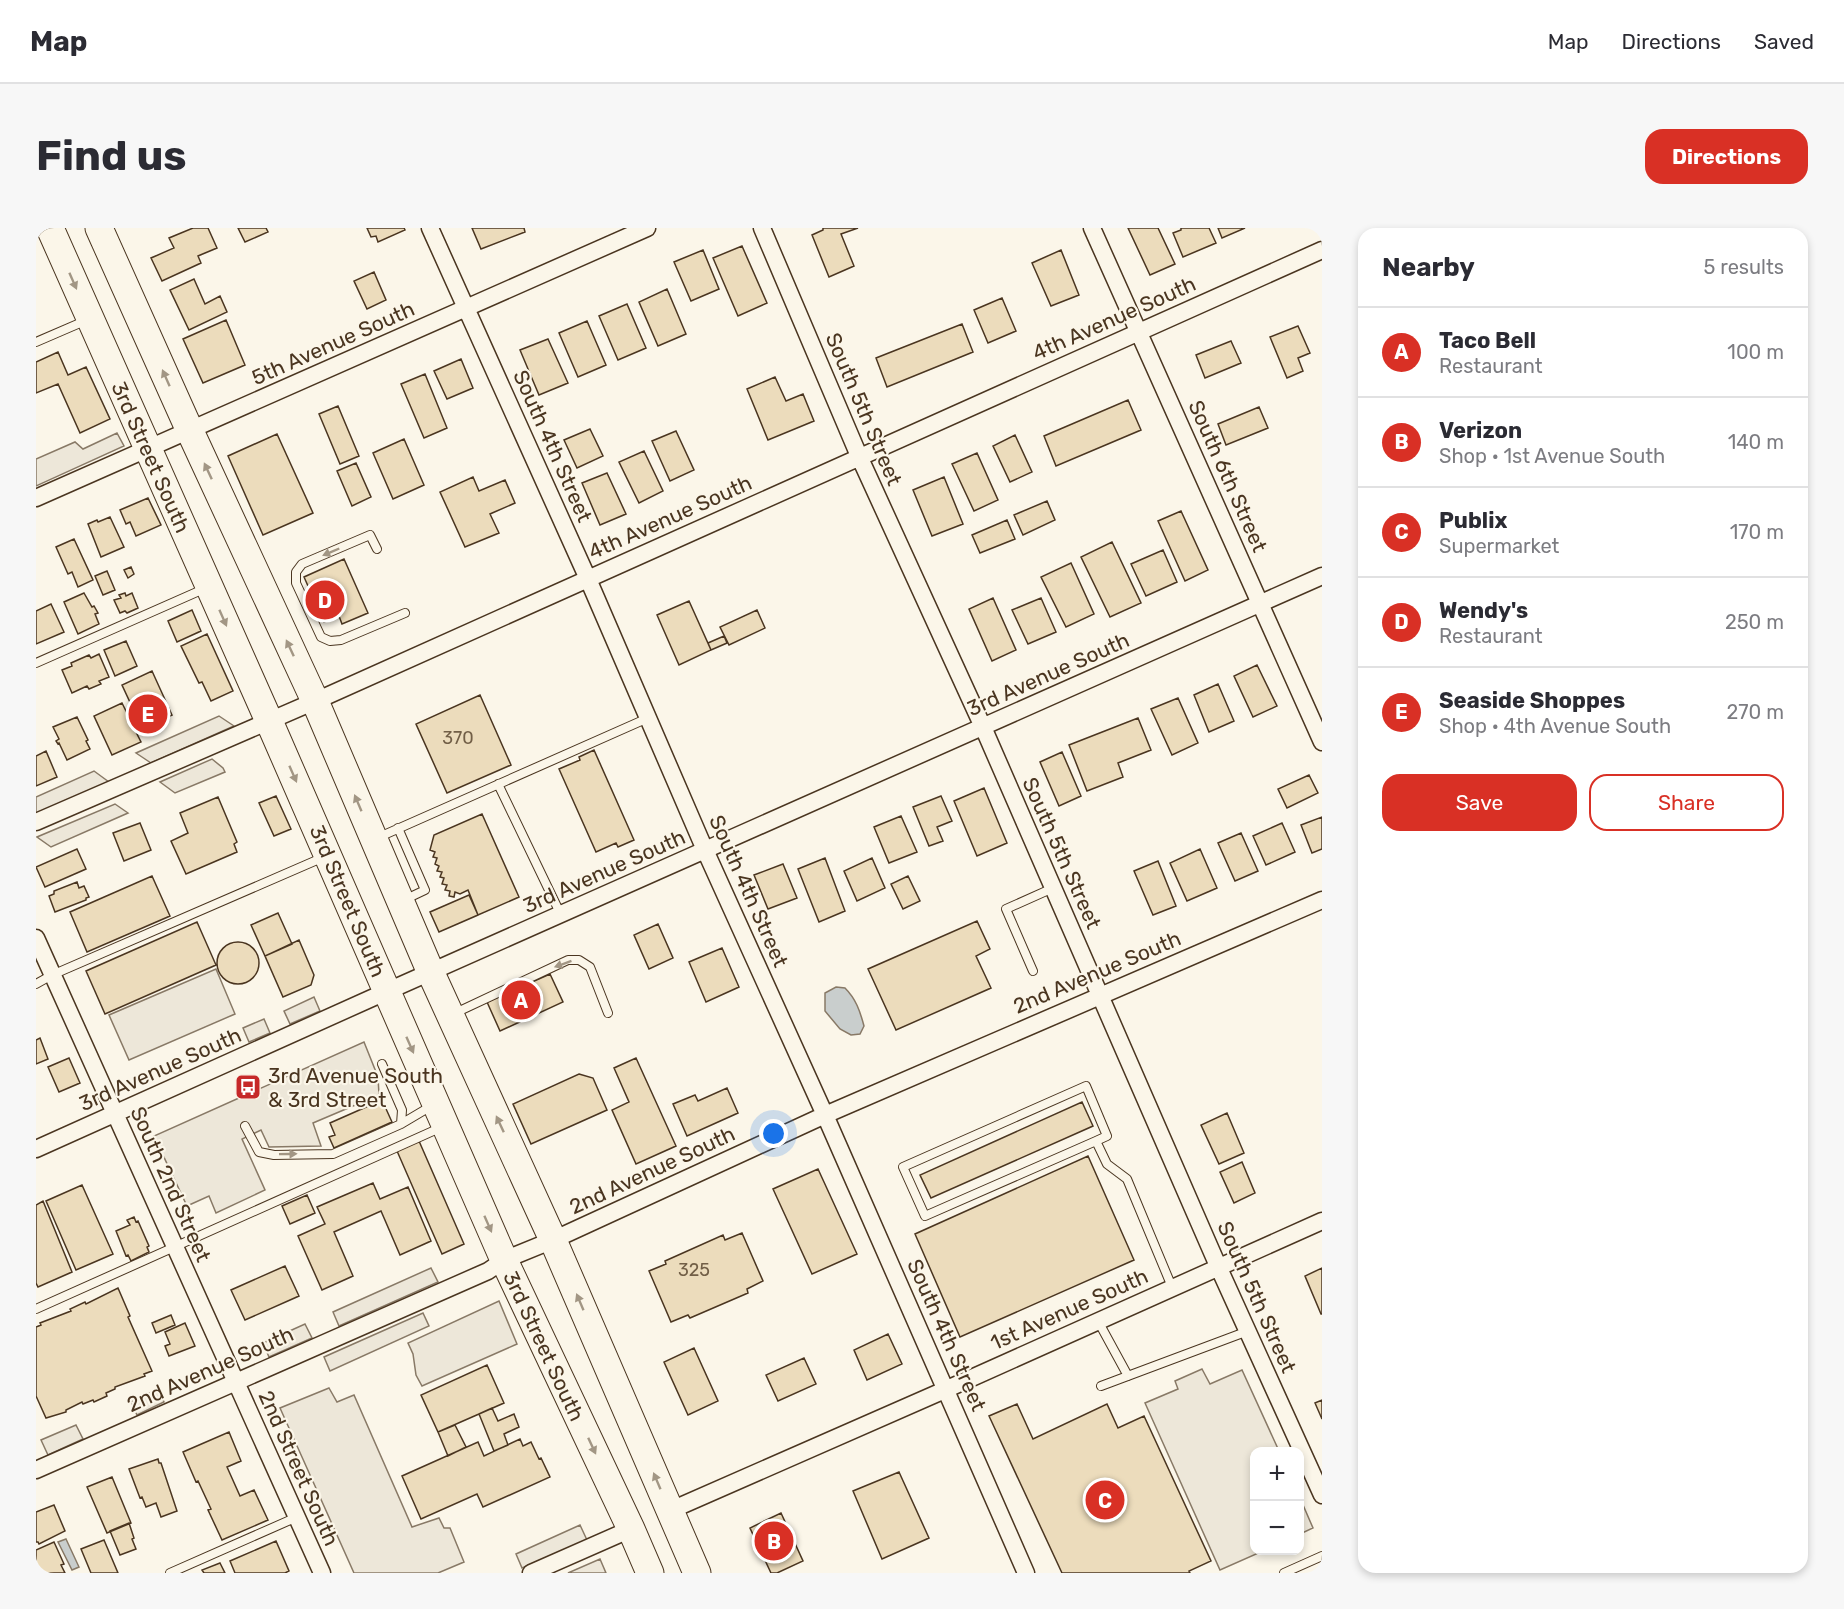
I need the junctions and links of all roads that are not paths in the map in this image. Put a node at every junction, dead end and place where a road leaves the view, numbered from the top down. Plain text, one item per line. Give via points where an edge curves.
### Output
1 (50, 228) edge
2 (99, 228) edge
3 (430, 228) edge
4 (647, 228) edge
5 (762, 228) edge
6 (1092, 228) edge
7 (1322, 250) edge
8 (467, 308) junction
9 (90, 319) junction
10 (1139, 332) junction
11 (36, 342) edge
12 (190, 431) junction
13 (148, 450) junction
14 (859, 456) junction
15 (36, 498) edge
16 (377, 549) dead end
17 (1322, 576) edge
18 (588, 579) junction
19 (209, 586) junction
20 (1261, 604) junction
21 (405, 613) dead end
22 (36, 663) edge
23 (315, 701) junction
24 (648, 718) junction
25 (269, 721) junction
26 (983, 727) junction
27 (1322, 742) edge
28 (498, 784) junction
29 (36, 822) edge
30 (386, 833) junction
31 (705, 850) junction
32 (328, 855) junction
33 (1053, 888) junction
34 (1322, 900) edge
35 (561, 915) junction
36 (36, 938) edge
37 (1033, 971) dead end
38 (431, 973) junction
39 (52, 975) junction
40 (36, 984) edge
41 (387, 991) junction
42 (1100, 994) junction
43 (608, 1013) dead end
44 (450, 1015) junction
45 (382, 1064) dead end
46 (114, 1114) junction
47 (440, 1114) junction
48 (825, 1114) junction
49 (401, 1124) junction
50 (245, 1126) dead end
51 (1096, 1141) junction
52 (36, 1149) edge
53 (1322, 1221) edge
54 (553, 1240) junction
55 (174, 1247) junction
56 (504, 1260) junction
57 (1218, 1266) junction
58 (1172, 1287) junction
59 (36, 1310) edge
60 (1098, 1321) junction
61 (1248, 1331) junction
62 (1128, 1376) junction
63 (236, 1382) junction
64 (1101, 1386) dead end
65 (947, 1389) junction
66 (36, 1470) edge
67 (1322, 1495) edge
68 (669, 1511) junction
69 (297, 1518) junction
70 (631, 1529) junction
71 (1322, 1556) edge
72 (171, 1573) edge
73 (322, 1573) edge
74 (531, 1573) edge
75 (650, 1573) edge
76 (698, 1573) edge
77 (1026, 1573) edge
78 (1284, 1573) edge

1 -> 9 main road, 3rd Street South
12 -> 2 main road
3 - 8 street, South 4th Street
4 - 8 street, 5th Avenue South
5 - 14 street, South 5th Street
6 - 10 street, South 6th Street
7 - 10 street, 4th Avenue South
8 - 12 street, 5th Avenue South
8 - 18 street, South 4th Street
9 - 11 lane
9 - 13 main road, 3rd Street South
10 - 14 street, 4th Avenue South
10 - 20 street, South 6th Street
12 - 13 street, 5th Avenue South
23 -> 12 main road
13 - 15 street, 5th Avenue South
13 - 19 main road, 3rd Street South
14 - 18 street, 4th Avenue South
14 - 26 street, South 5th Street
16 -> 21 lane via 370,535 302,564 296,572 296,583 321,637 330,641
17 - 20 street, 3rd Avenue South
18 - 23 street, 4th Avenue South
18 - 24 street, South 4th Street
19 - 22 lane
19 -> 25 main road, 3rd Street South
20 - 26 street, 3rd Avenue South
20 - 27 street, South 6th Street
23 - 25 street, 4th Avenue South
30 -> 23 main road
24 - 28 lane
24 - 31 street, South 4th Street
25 - 29 street, 4th Avenue South
25 -> 32 main road, 3rd Street South
26 - 31 street, 3rd Avenue South
26 - 33 street, South 5th Street
28 - 30 lane
28 - 35 lane
30 - 38 main road via 401,902
31 - 35 street, 3rd Avenue South
31 - 48 street, South 4th Street
32 - 39 lane
32 - 41 main road, 3rd Street South
33 - 37 lane via 1006,909
33 - 42 street, South 5th Street
34 - 42 street, 2nd Avenue South
35 - 38 street, 3rd Avenue South
36 - 39 street, South 2nd Street
38 - 41 street, 3rd Avenue South
38 - 44 main road
39 - 40 lane
39 - 46 street, South 2nd Street
41 - 46 street, 3rd Avenue South
41 -> 47 main road, 3rd Street South
42 - 48 street, 2nd Avenue South
42 - 57 street, South 5th Street
43 -> 44 lane via 590,967 579,960 568,960
54 -> 44 main road
45 - 49 lane via 402,1110
46 - 52 street, 3rd Avenue South
46 - 55 street, South 2nd Street
47 - 49 lane
47 - 55 lane
47 -> 56 main road, 3rd Street South
48 - 54 street, 2nd Avenue South
48 - 65 street, South 4th Street
50 -> 49 lane via 259,1152 274,1155 333,1154
51 - 51 lane via 925,1216 903,1167 1086,1086 1107,1136
51 - 58 lane via 1107,1164 1127,1179
53 - 57 street, 1st Avenue South
54 - 56 street, 2nd Avenue South
68 -> 54 main road
55 - 59 lane
55 - 63 street, South 2nd Street
56 - 63 street, 2nd Avenue South via 488,1271
56 -> 70 main road, 3rd Street South
57 - 58 street, 1st Avenue South
57 - 61 street, South 5th Street
58 - 60 street, 1st Avenue South
60 - 62 lane
60 - 65 street, 1st Avenue South
61 - 62 lane
61 - 67 street, South 5th Street
62 - 64 lane
63 - 66 street, 2nd Avenue South
63 - 69 street, 2nd Street South
65 - 68 street, 1st Avenue South
65 - 77 street, South 4th Street
68 - 76 main road
69 - 72 lane
69 - 73 street, 2nd Street South
70 - 74 street
70 - 75 main road, 3rd Street South
71 - 78 lane

